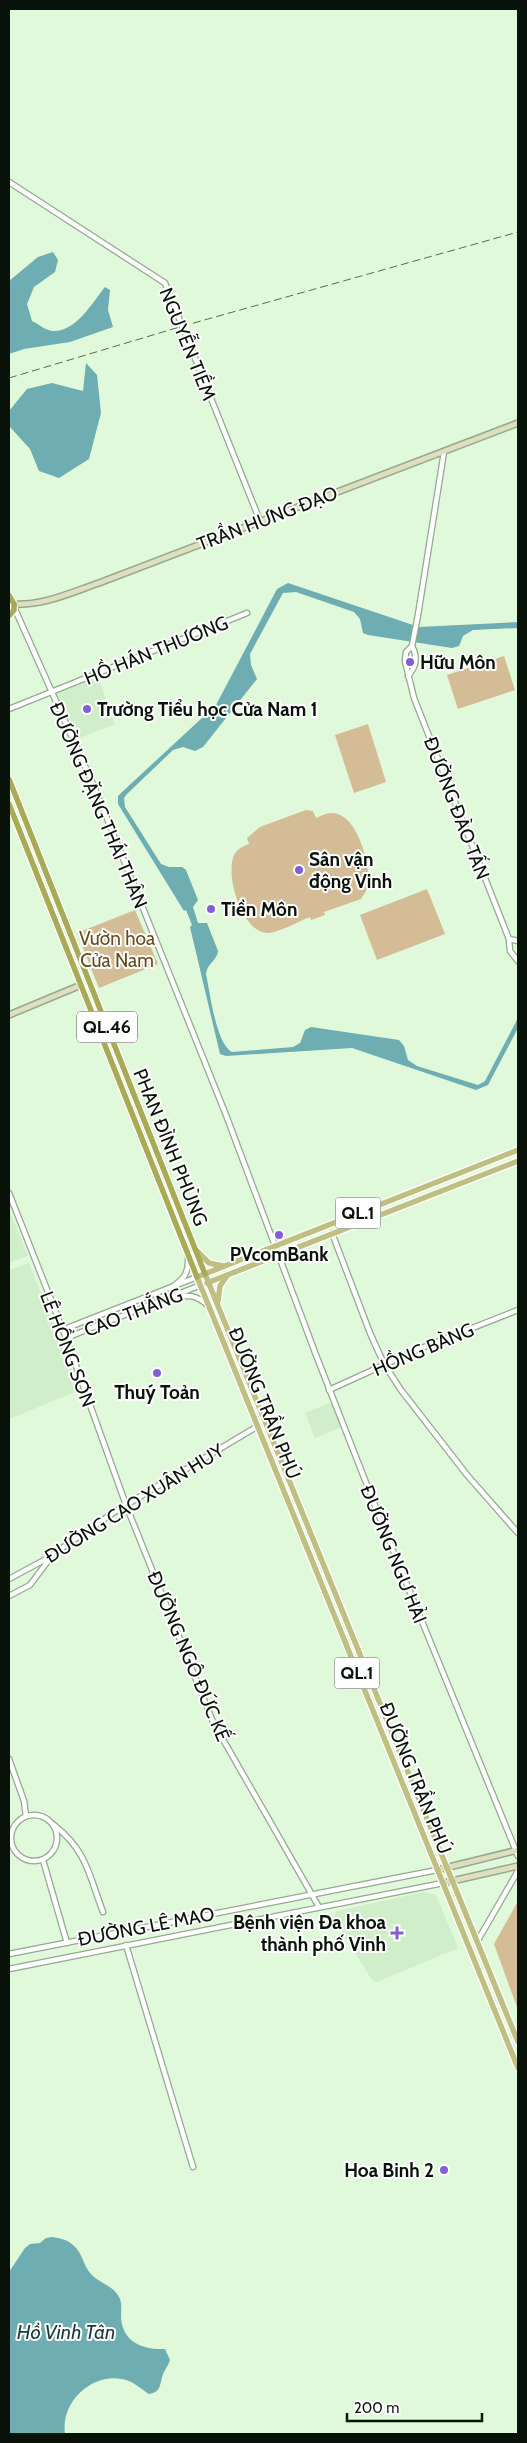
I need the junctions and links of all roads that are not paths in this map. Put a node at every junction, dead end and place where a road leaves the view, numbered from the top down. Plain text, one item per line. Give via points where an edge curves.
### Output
1 (9, 182) edge
2 (518, 424) edge
3 (444, 452) junction
4 (260, 521) junction
5 (9, 595) edge
6 (14, 606) junction
7 (247, 613) dead end
8 (9, 616) edge
9 (412, 645) junction
10 (408, 676) junction
11 (52, 692) junction
12 (9, 709) edge
13 (9, 779) edge
14 (9, 804) edge
15 (42, 862) junction
16 (33, 866) junction
17 (509, 939) junction
18 (518, 941) edge
19 (518, 960) edge
20 (81, 985) junction
21 (94, 994) junction
22 (86, 997) junction
23 (9, 1014) edge
24 (123, 1068) junction
25 (116, 1070) junction
26 (154, 1144) junction
27 (146, 1148) junction
28 (518, 1150) edge
29 (518, 1161) edge
30 (9, 1193) edge
31 (398, 1197) junction
32 (178, 1204) junction
33 (170, 1207) junction
34 (402, 1207) junction
35 (328, 1224) junction
36 (332, 1233) junction
37 (275, 1246) junction
38 (195, 1248) junction
39 (188, 1251) junction
40 (278, 1255) junction
41 (228, 1265) junction
42 (230, 1273) junction
43 (205, 1274) junction
44 (197, 1277) junction
45 (209, 1282) junction
46 (201, 1285) junction
47 (171, 1288) junction
48 (174, 1296) junction
49 (219, 1306) junction
50 (211, 1308) junction
51 (113, 1310) junction
52 (518, 1310) edge
53 (116, 1318) junction
54 (62, 1330) junction
55 (66, 1338) junction
56 (232, 1342) junction
57 (225, 1344) junction
58 (384, 1364) junction
59 (249, 1382) junction
60 (242, 1384) junction
61 (329, 1390) junction
62 (266, 1423) junction
63 (258, 1426) junction
64 (126, 1505) junction
65 (518, 1533) edge
66 (53, 1554) junction
67 (322, 1562) junction
68 (314, 1566) junction
69 (9, 1579) edge
70 (9, 1596) edge
71 (358, 1647) junction
72 (348, 1652) junction
73 (385, 1713) junction
74 (375, 1718) junction
75 (9, 1759) edge
76 (26, 1816) junction
77 (53, 1824) junction
78 (518, 1852) edge
79 (43, 1860) junction
80 (518, 1866) edge
81 (448, 1867) junction
82 (437, 1870) junction
83 (518, 1870) edge
84 (453, 1881) junction
85 (443, 1883) junction
86 (311, 1895) junction
87 (319, 1907) junction
88 (103, 1912) dead end
89 (478, 1940) junction
90 (66, 1943) junction
91 (126, 1946) junction
92 (9, 1954) edge
93 (9, 1969) edge
94 (514, 2032) junction
95 (506, 2036) junction
96 (518, 2042) edge
97 (517, 2059) edge
98 (518, 2068) edge
99 (193, 2167) dead end

1 - 4 street, NGUYỄN TIỀM via 158,277 168,287
2 - 3 main road, TRẦN HƯNG ĐẠO
3 - 4 main road, TRẦN HƯNG ĐẠO
3 - 9 street, ĐƯỜNG ĐÀO TẤN
4 - 6 main road, TRẦN HƯNG ĐẠO via 99,583 36,603
5 - 6 highway
6 - 8 highway
6 - 11 street, ĐƯỜNG ĐẶNG THÁI THÂN
7 - 11 street, HỒ HÁN THƯƠNG
9 - 10 street, ĐƯỜNG ĐÀO TẤN via 406,652
9 - 10 street, ĐƯỜNG ĐÀO TẤN via 415,665
10 - 17 street, ĐƯỜNG ĐÀO TẤN
11 - 12 street, HỒ HÁN THƯƠNG
11 - 37 street, ĐƯỜNG ĐẶNG THÁI THÂN via 96,791
13 - 15 highway, PHAN ĐÌNH PHÙNG / QL.46
14 - 16 highway, PHAN ĐÌNH PHÙNG / QL.46
15 - 16 main road
15 - 21 highway, PHAN ĐÌNH PHÙNG / QL.46
16 - 20 highway, PHAN ĐÌNH PHÙNG / QL.46
17 - 18 street
17 - 19 street, ĐƯỜNG ĐÀO TẤN via 510,950
20 - 22 highway, PHAN ĐÌNH PHÙNG / QL.46
20 - 23 main road
21 - 22 main road
21 - 24 highway, PHAN ĐÌNH PHÙNG / QL.46
22 - 25 highway, PHAN ĐÌNH PHÙNG / QL.46
24 - 25 main road
24 - 26 highway, PHAN ĐÌNH PHÙNG / QL.46
25 - 27 highway, PHAN ĐÌNH PHÙNG / QL.46
26 - 27 main road
26 - 32 highway, PHAN ĐÌNH PHÙNG / QL.46
27 - 33 highway, PHAN ĐÌNH PHÙNG / QL.46
28 - 31 main road, QL.1
29 - 34 main road, QL.1
30 - 54 street, LÊ HỒNG SƠN
31 - 34 main road
31 - 35 main road, QL.1
32 - 33 main road
32 - 38 highway, PHAN ĐÌNH PHÙNG / QL.46
33 - 39 highway, PHAN ĐÌNH PHÙNG / QL.46
34 - 36 main road, QL.1
35 - 36 main road
35 - 37 main road, QL.1
36 - 40 main road, QL.1
36 - 58 street
37 - 40 street, ĐƯỜNG ĐẶNG THÁI THÂN
37 - 41 main road, QL.1
38 - 41 main road via 213,1265
38 - 43 highway, PHAN ĐÌNH PHÙNG / QL.46
39 - 44 highway, PHAN ĐÌNH PHÙNG / QL.46
39 - 47 street via 187,1273
40 - 42 main road, QL.1
40 - 61 street, ĐƯỜNG NGƯ HẢI
41 - 43 main road, QL.1
42 - 45 main road, QL.1
42 - 49 main road via 220,1286
43 - 44 main road, QL.1
43 - 45 main road, ĐƯỜNG TRẦN PHÚ / QL.1
44 - 46 main road, ĐƯỜNG TRẦN PHÚ / QL.1
44 - 47 street
45 - 46 main road, QL.1
45 - 49 main road, ĐƯỜNG TRẦN PHÚ / QL.1
46 - 48 street, CAO THẮNG
46 - 50 main road, ĐƯỜNG TRẦN PHÚ / QL.1
47 - 48 street
47 - 51 street
48 - 50 street via 192,1295
48 - 53 street, CAO THẮNG
49 - 56 main road, ĐƯỜNG TRẦN PHÚ / QL.1
50 - 57 main road, ĐƯỜNG TRẦN PHÚ / QL.1
51 - 53 street
51 - 54 street
52 - 58 street, HỒNG BÀNG
53 - 55 street, CAO THẮNG
54 - 55 street, LÊ HỒNG SƠN
55 - 64 street, LÊ HỒNG SƠN
56 - 57 main road
56 - 59 main road, ĐƯỜNG TRẦN PHÚ / QL.1
57 - 60 main road, ĐƯỜNG TRẦN PHÚ / QL.1
58 - 61 street, HỒNG BÀNG
58 - 65 street via 467,1475
59 - 60 main road
59 - 62 main road, ĐƯỜNG TRẦN PHÚ / QL.1
60 - 63 main road, ĐƯỜNG TRẦN PHÚ / QL.1
61 - 78 street, ĐƯỜNG NGƯ HẢI via 429,1642
62 - 63 main road
62 - 67 main road, ĐƯỜNG TRẦN PHÚ / QL.1
63 - 64 street, ĐƯỜNG CAO XUÂN HUY
63 - 68 main road, ĐƯỜNG TRẦN PHÚ / QL.1
64 - 66 street, ĐƯỜNG CAO XUÂN HUY
64 - 86 street, ĐƯỜNG NGÔ ĐỨC KẾ via 213,1722
66 - 69 street, ĐƯỜNG CAO XUÂN HUY
66 - 70 street via 30,1585
67 - 68 main road
67 - 71 main road, ĐƯỜNG TRẦN PHÚ / QL.1
68 - 72 main road, ĐƯỜNG TRẦN PHÚ / QL.1
71 - 72 main road
71 - 73 main road, ĐƯỜNG TRẦN PHÚ / QL.1
72 - 74 main road, ĐƯỜNG TRẦN PHÚ / QL.1
73 - 74 main road
73 - 81 main road, ĐƯỜNG TRẦN PHÚ / QL.1
74 - 82 main road, ĐƯỜNG TRẦN PHÚ / QL.1
75 - 76 street via 24,1800
76 - 77 street via 41,1816
76 - 79 street via 14,1825 12,1848 24,1860
77 - 79 street via 56,1846
77 - 88 street via 77,1848 87,1864
78 - 81 main road, ĐƯỜNG LÊ MAO
79 - 90 street
80 - 84 main road, ĐƯỜNG LÊ MAO
81 - 82 main road, ĐƯỜNG LÊ MAO
81 - 84 main road, ĐƯỜNG TRẦN PHÚ / QL.1
82 - 85 main road, ĐƯỜNG TRẦN PHÚ / QL.1
82 - 86 street, ĐƯỜNG LÊ MAO
83 - 89 street
84 - 85 main road, ĐƯỜNG LÊ MAO
84 - 89 main road, ĐƯỜNG TRẦN PHÚ / QL.1
85 - 87 street, ĐƯỜNG LÊ MAO
85 - 95 main road, ĐƯỜNG TRẦN PHÚ / QL.1
86 - 87 street, ĐƯỜNG NGÔ ĐỨC KẾ
86 - 90 street, ĐƯỜNG LÊ MAO
87 - 91 street, ĐƯỜNG LÊ MAO
89 - 94 main road, ĐƯỜNG TRẦN PHÚ / QL.1
90 - 92 street, ĐƯỜNG LÊ MAO
91 - 93 street, ĐƯỜNG LÊ MAO
91 - 99 street
94 - 95 main road
94 - 96 main road, ĐƯỜNG TRẦN PHÚ / QL.1
95 - 97 main road, ĐƯỜNG TRẦN PHÚ / QL.1
97 - 98 main road, ĐƯỜNG TRẦN PHÚ / QL.1

